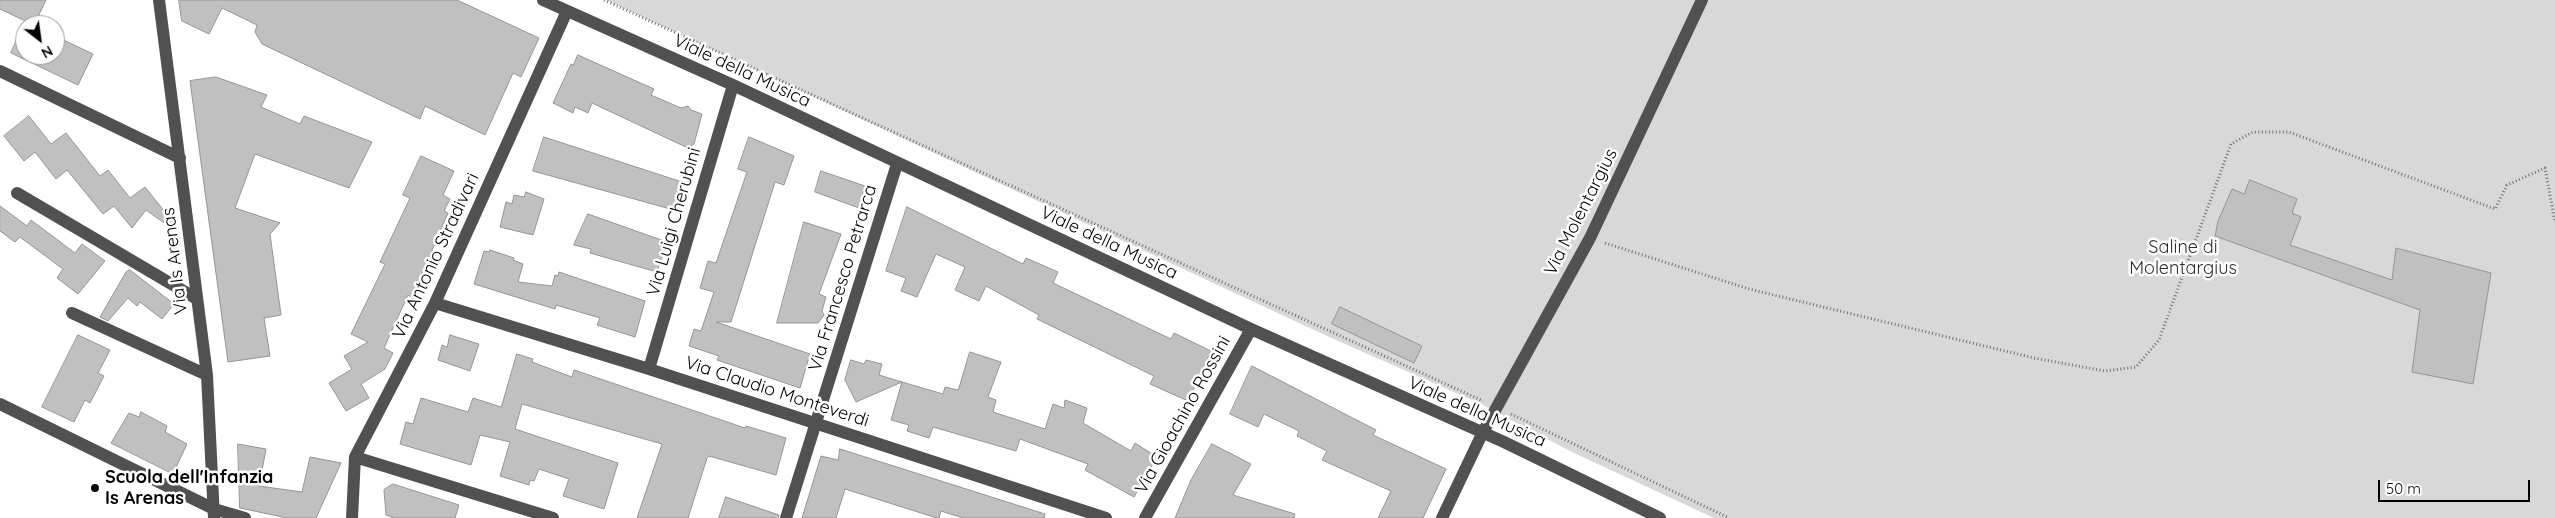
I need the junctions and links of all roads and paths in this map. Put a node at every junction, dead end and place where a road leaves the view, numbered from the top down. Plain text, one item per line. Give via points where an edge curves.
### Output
1 (159, 0) edge
2 (543, 0) edge
3 (604, 0) edge
4 (1702, 0) edge
5 (568, 11) junction
6 (0, 71) edge
7 (732, 85) junction
8 (180, 158) junction
9 (897, 164) junction
10 (17, 193) dead end
11 (2555, 222) edge
12 (1590, 238) junction
13 (198, 299) junction
14 (436, 303) junction
15 (72, 313) dead end
16 (1251, 329) junction
17 (650, 369) junction
18 (207, 376) junction
19 (0, 404) edge
20 (1496, 407) junction
21 (816, 423) junction
22 (1482, 434) junction
23 (355, 457) junction
24 (214, 514) edge
25 (245, 518) edge
26 (352, 518) edge
27 (553, 518) edge
28 (786, 518) edge
29 (1106, 518) edge
30 (1145, 518) edge
31 (1442, 518) edge
32 (1660, 518) edge
33 (1729, 518) edge

1 - 8 street, Via Is Arenas
2 - 5 street, Viale della Musica
3 - 20 path
4 - 12 street, Via Molentargius
5 - 7 street, Viale della Musica
5 - 14 street, Via Antonio Stradivari
6 - 8 street
7 - 9 street, Viale della Musica
7 - 17 street, Via Luigi Cherubini
8 - 13 street, Via Is Arenas
9 - 16 street, Viale della Musica
9 - 21 street, Via Francesco Petrarca
10 - 13 street
11 - 12 path via 2545,168 2507,185 2495,209 2289,132 2253,132 2231,144 2159,340 2136,367 2104,371 2034,358 1749,289
12 - 20 street, Via Molentargius
13 - 18 street, Via Is Arenas
14 - 17 street, Via Claudio Monteverdi
14 - 23 street, Via Antonio Stradivari
15 - 18 street
16 - 22 street, Viale della Musica
16 - 30 street, Via Gioachino Rossini
17 - 21 street, Via Claudio Monteverdi
18 - 24 street, Via Is Arenas
19 - 24 street
20 - 22 street, Via Molentargius
20 - 33 path
21 - 28 street, Via Francesco Petrarca
21 - 29 street, Via Claudio Monteverdi
22 - 31 street, Via Molentargius
22 - 32 street, Viale della Musica
23 - 26 street, Via Antonio Stradivari
23 - 27 street
24 - 25 street

